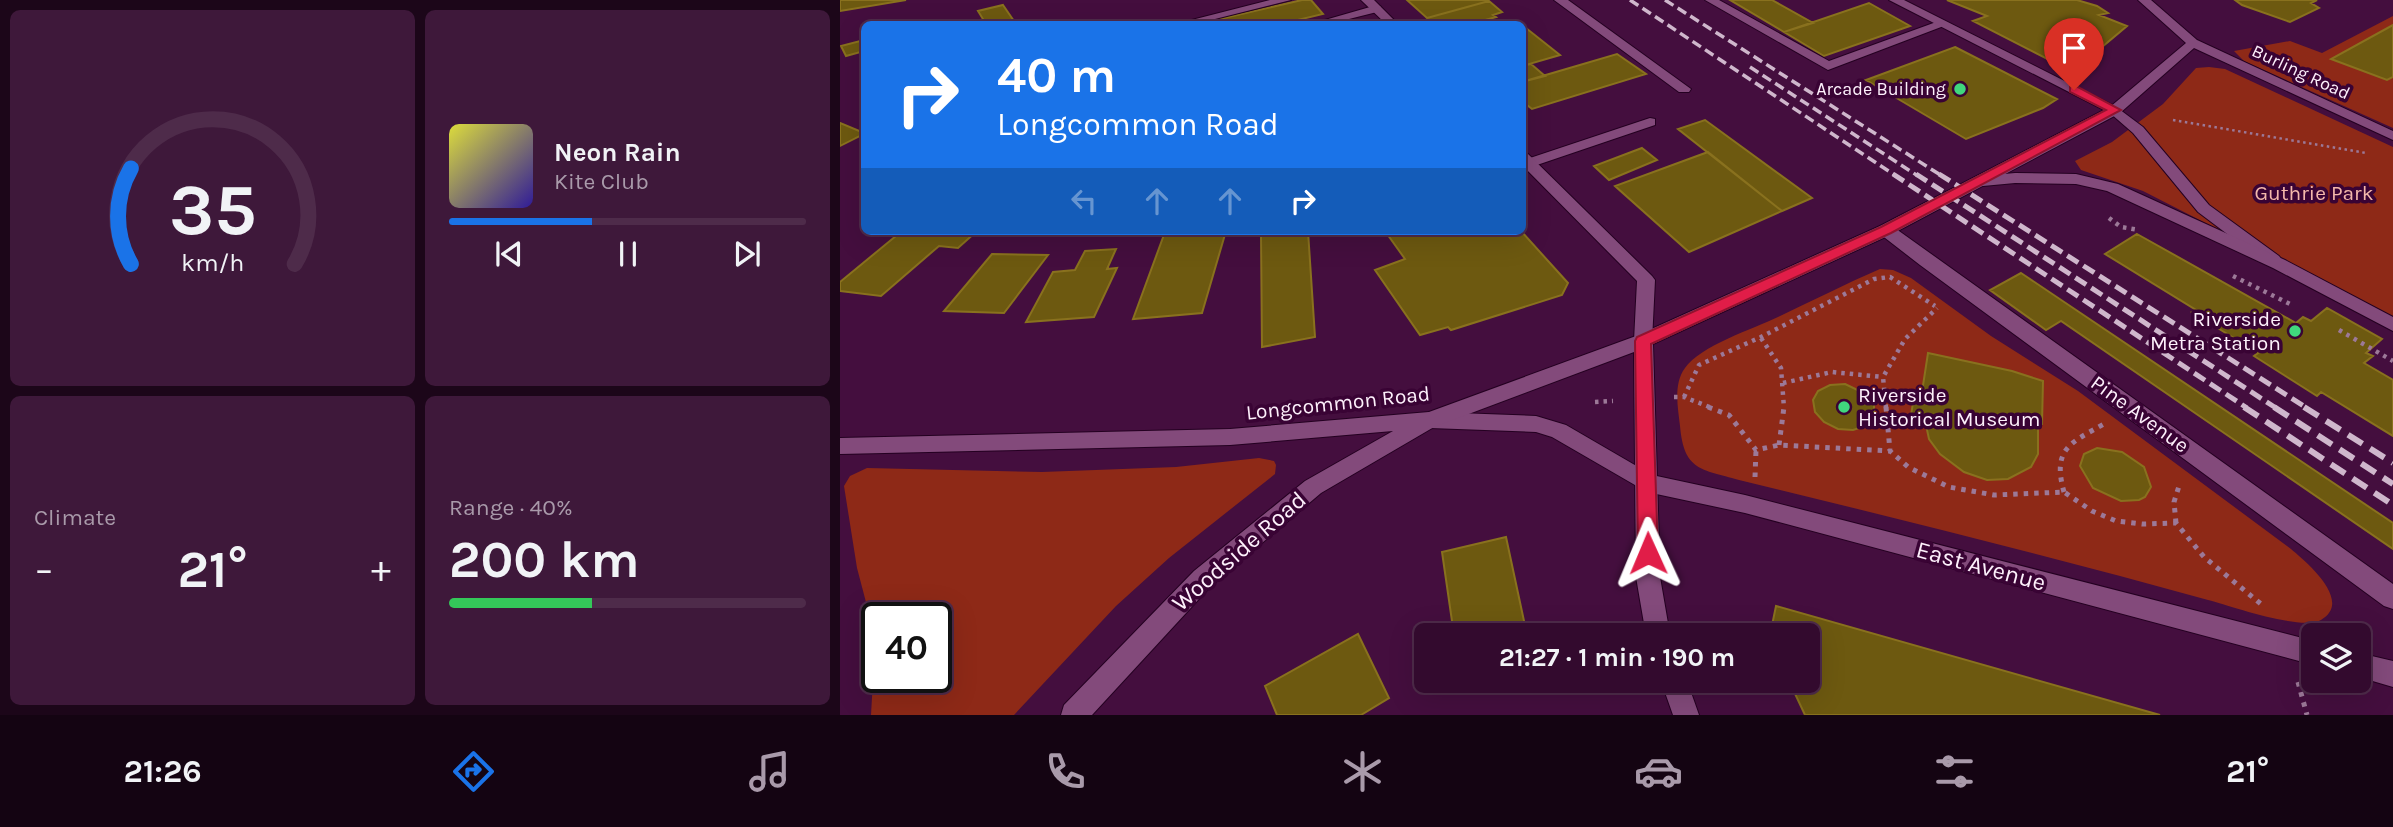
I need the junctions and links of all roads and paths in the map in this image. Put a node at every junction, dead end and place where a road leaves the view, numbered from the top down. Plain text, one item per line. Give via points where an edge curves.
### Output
1 (1285, 0) edge
2 (1560, 0) edge
3 (1711, 0) edge
4 (1895, 0) edge
5 (2144, 0) edge
6 (1372, 5) edge
7 (1195, 21) edge
8 (1326, 21) edge
9 (1389, 21) edge
10 (1943, 24) junction
11 (2193, 43) junction
12 (1684, 89) dead end
13 (2115, 110) junction
14 (2174, 120) dead end
15 (1650, 122) dead end
16 (2393, 135) edge
17 (2379, 155) dead end
18 (1526, 160) edge
19 (1983, 181) junction
20 (2105, 215) dead end
21 (2149, 228) dead end
22 (1886, 230) junction
23 (2279, 264) junction
24 (2233, 276) dead end
25 (1937, 308) junction
26 (2300, 309) dead end
27 (1947, 315) dead end
28 (2393, 325) edge
29 (2334, 327) dead end
30 (1760, 337) junction
31 (1643, 341) junction
32 (2393, 361) edge
33 (1883, 377) junction
34 (1783, 383) junction
35 (2094, 416) dead end
36 (1430, 420) junction
37 (1779, 445) junction
38 (840, 446) edge
39 (1890, 452) junction
40 (2171, 472) dead end
41 (1647, 483) junction
42 (2064, 492) junction
43 (2176, 523) junction
44 (2393, 598) edge
45 (1656, 623) edge
46 (2288, 647) junction
47 (2301, 650) edge
48 (2371, 668) edge
49 (2393, 674) edge
50 (1678, 693) edge
51 (1074, 715) edge
52 (1686, 715) edge
53 (2307, 715) edge

1 - 7 street
2 - 12 street
3 - 10 street via 1828,66
4 - 10 street
5 - 11 street, Burling Road
6 - 8 street
6 - 9 street
10 - 13 street
11 - 13 street, Longcommon Road
11 - 16 street, Burling Road
13 - 19 street, Longcommon Road
13 - 23 street via 2133,123 2197,203
14 - 17 path
15 - 18 street
18 - 31 street via 1646,280
19 - 22 street, Longcommon Road
19 - 23 street via 2015,178 2112,187
20 - 21 path via 2121,227
22 - 31 street, Longcommon Road
22 - 44 street, Pine Avenue
23 - 28 street
24 - 26 path
25 - 27 path
25 - 30 path via 1890,277 1874,279
25 - 33 path via 1905,339
29 - 32 path
30 - 34 path via 1781,368
30 - 37 path via 1699,365 1684,397 1729,415 1756,450
31 - 36 street, Longcommon Road
31 - 41 street
33 - 34 path via 1832,372
33 - 39 path
34 - 37 path
35 - 42 path via 2105,424 2060,454
36 - 38 street, Longcommon Road via 1230,437
36 - 41 street, East Avenue via 1536,425 1559,431
36 - 51 street, Woodside Road via 1313,487 1268,523 1202,579
37 - 39 path
39 - 42 path via 1903,465 1968,494
40 - 43 path via 2182,480 2175,491
41 - 45 street via 1648,577
41 - 46 street, East Avenue via 1745,504
42 - 43 path via 2108,520 2134,525
43 - 46 path via 2232,583 2276,615
46 - 47 street, East Avenue
46 - 53 path
48 - 49 street
50 - 52 street

